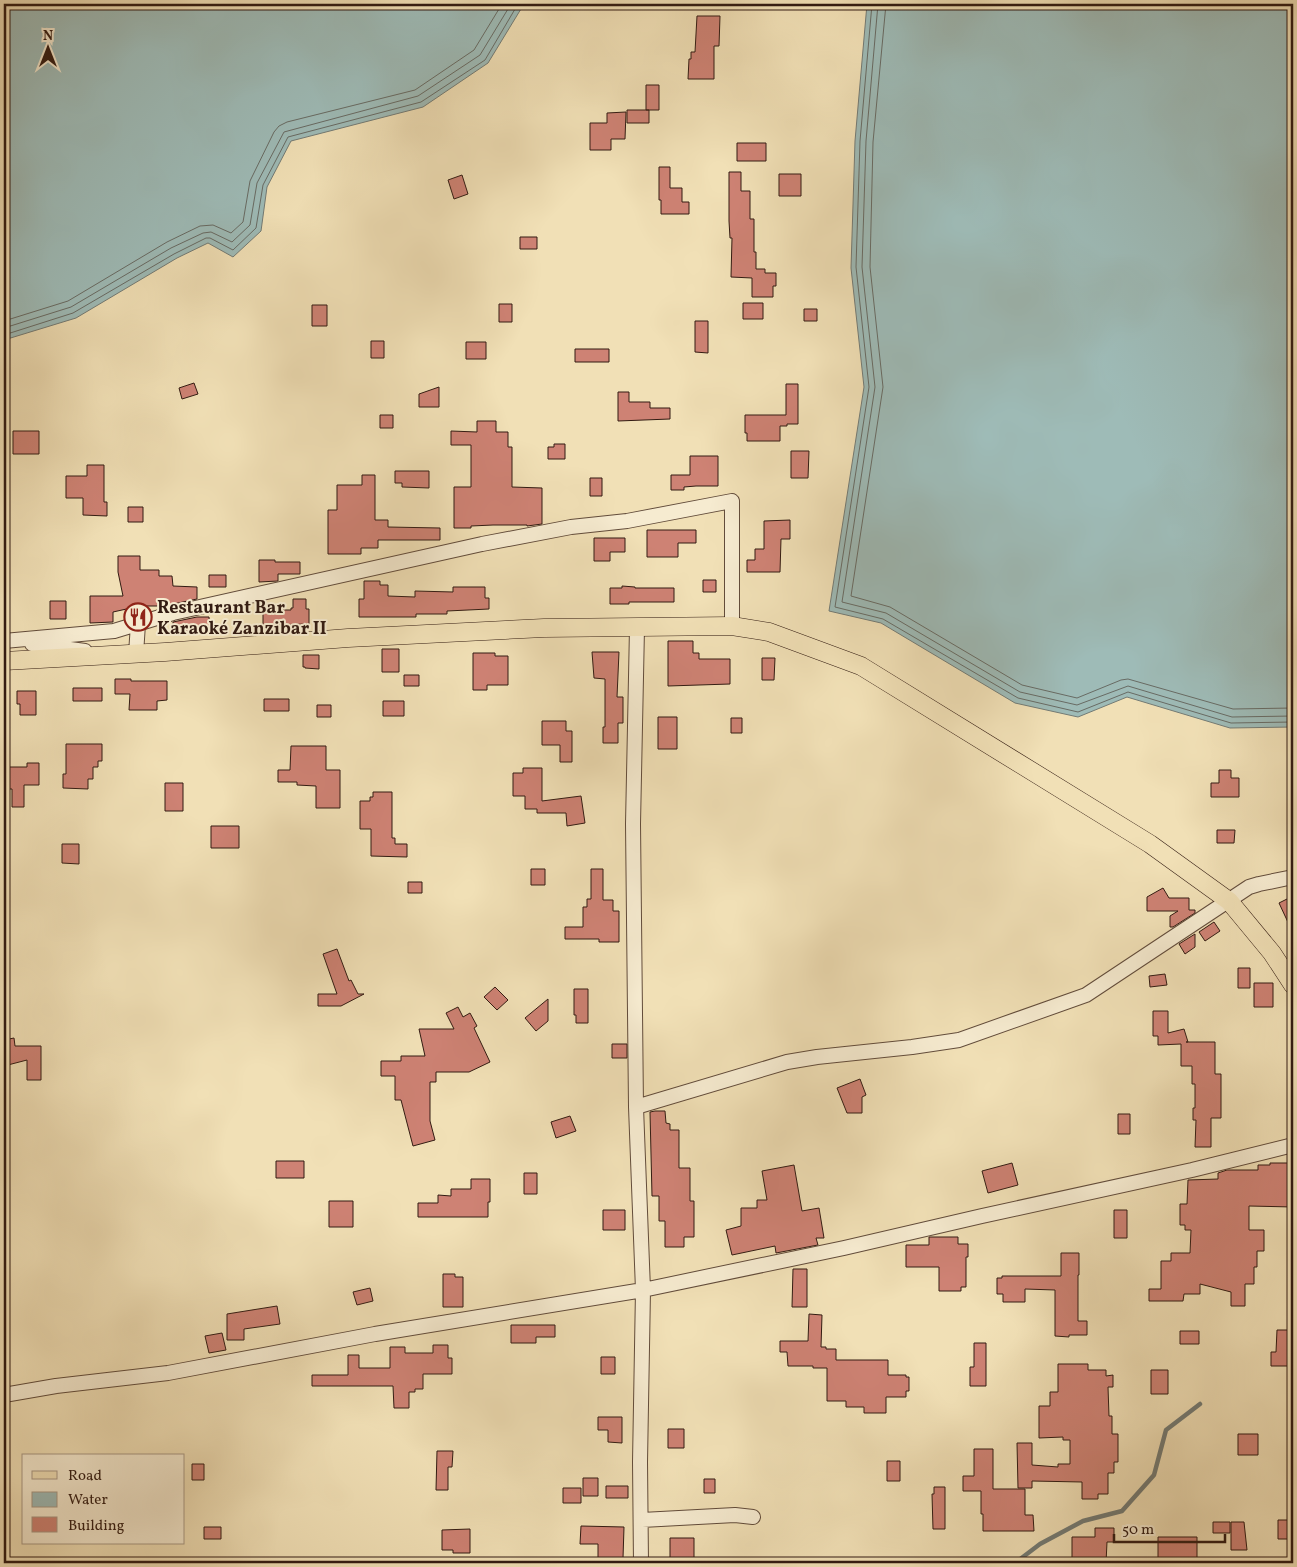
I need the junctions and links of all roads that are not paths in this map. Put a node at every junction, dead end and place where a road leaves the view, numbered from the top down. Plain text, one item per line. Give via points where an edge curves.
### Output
1 (138, 624) junction
2 (732, 626) junction
3 (637, 628) junction
4 (4, 641) edge
5 (136, 654) junction
6 (97, 656) junction
7 (4, 661) edge
8 (1293, 877) edge
9 (1229, 901) junction
10 (1293, 985) edge
11 (636, 1107) junction
12 (1293, 1145) edge
13 (643, 1290) junction
14 (4, 1395) edge
15 (753, 1517) dead end
16 (642, 1520) junction
17 (641, 1563) edge

1 - 2 street via 173,613 482,544 732,501
1 - 4 street via 111,632
1 - 5 street
2 - 3 main road
2 - 9 main road via 770,632 861,666 1150,844
3 - 5 main road via 544,628 348,638
3 - 11 street via 633,824
4 - 6 street via 84,651
5 - 6 main road
6 - 7 main road
8 - 9 street via 1254,885
9 - 10 main road via 1272,953
9 - 11 street via 1088,994 968,1037 932,1045 787,1062
11 - 13 street
12 - 13 street via 844,1248
13 - 14 street via 374,1334 168,1373
13 - 16 street
15 - 16 street
16 - 17 street

